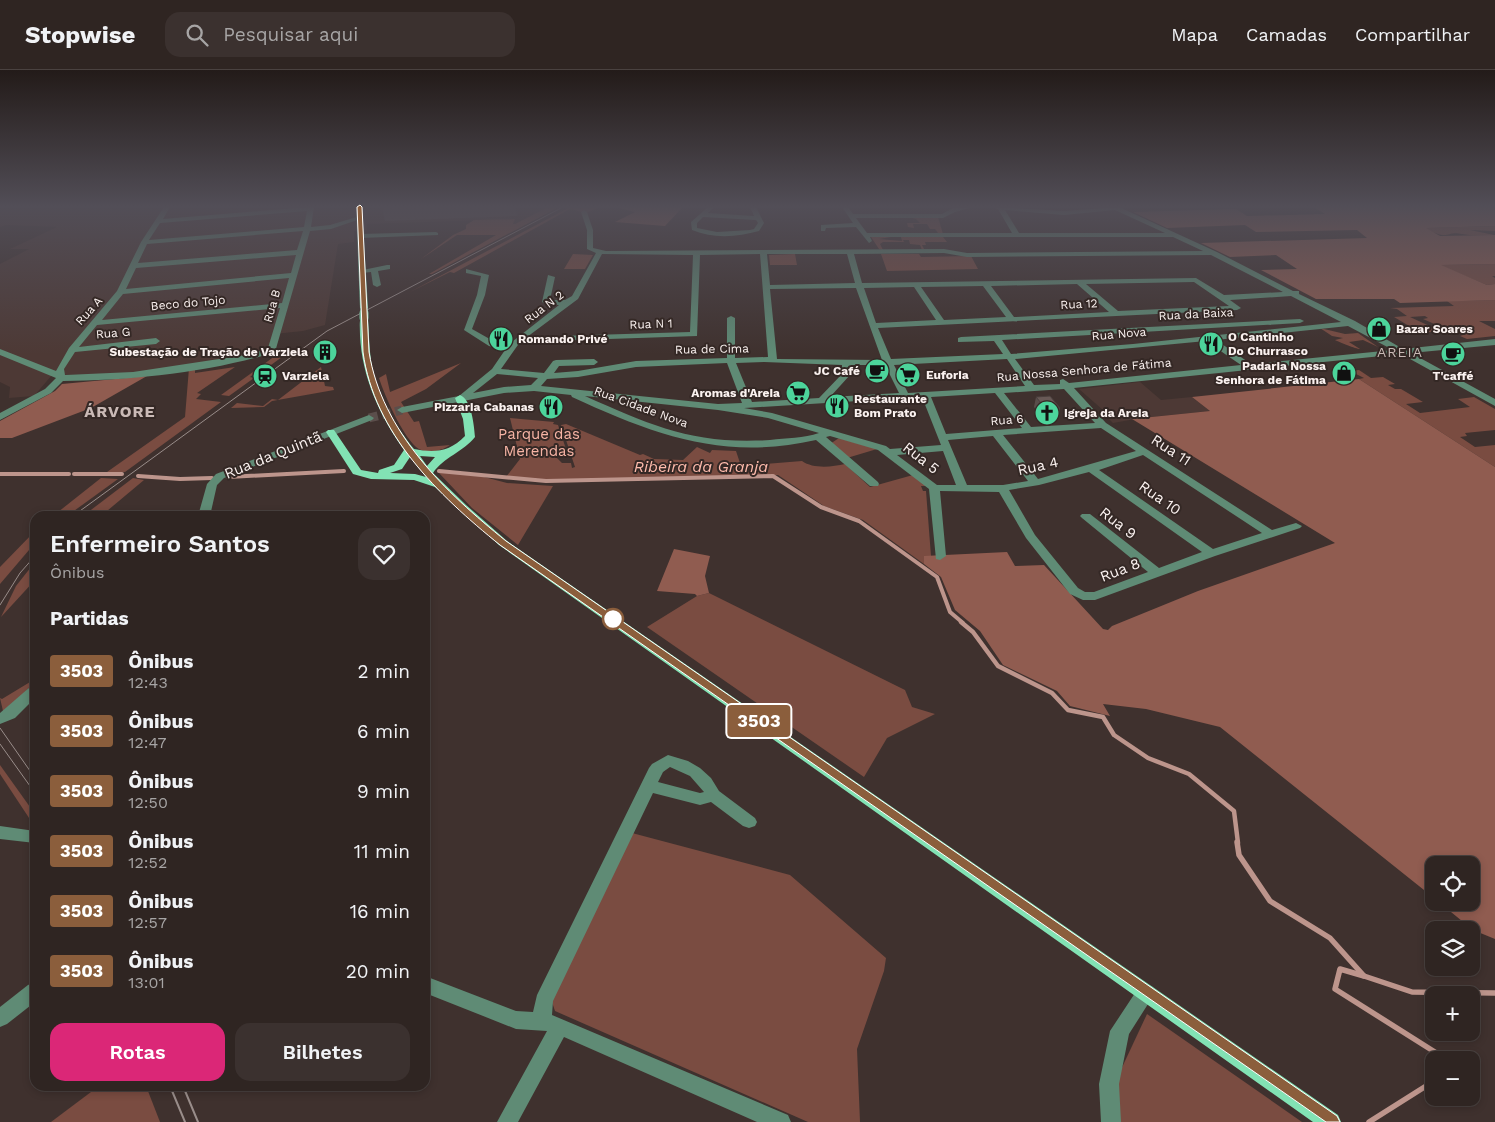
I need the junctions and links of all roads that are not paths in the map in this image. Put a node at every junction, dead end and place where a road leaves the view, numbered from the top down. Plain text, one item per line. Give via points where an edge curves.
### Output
1 (138, 256) edge
2 (251, 256) edge
3 (299, 256) edge
4 (361, 256) edge
5 (598, 256) edge
6 (697, 256) edge
7 (763, 256) edge
8 (851, 256) edge
9 (1221, 256) edge
10 (133, 266) junction
11 (387, 267) dead end
12 (374, 270) junction
13 (469, 271) dead end
14 (362, 272) junction
15 (294, 275) junction
16 (550, 277) dead end
17 (1079, 282) junction
18 (986, 284) junction
19 (377, 285) dead end
20 (858, 286) junction
21 (917, 286) junction
22 (767, 287) junction
23 (121, 292) junction
24 (1296, 293) junction
25 (1220, 298) junction
26 (569, 303) junction
27 (286, 305) junction
28 (1170, 311) junction
29 (1116, 314) junction
30 (1080, 315) junction
31 (731, 318) dead end
32 (1011, 318) junction
33 (1343, 318) junction
34 (941, 322) junction
35 (93, 323) junction
36 (1352, 323) junction
37 (873, 326) junction
38 (1189, 327) junction
39 (1098, 332) junction
40 (996, 338) junction
41 (1207, 338) junction
42 (518, 340) junction
43 (960, 340) dead end
44 (156, 341) dead end
45 (1495, 341) edge
46 (510, 348) junction
47 (72, 350) junction
48 (1400, 351) junction
49 (0, 352) edge
50 (1008, 357) junction
51 (731, 361) junction
52 (768, 361) junction
53 (594, 362) dead end
54 (847, 362) junction
55 (887, 362) junction
56 (1247, 366) junction
57 (495, 371) junction
58 (578, 374) junction
59 (546, 376) junction
60 (61, 378) junction
61 (1065, 384) junction
62 (1029, 386) junction
63 (534, 388) junction
64 (566, 390) junction
65 (998, 390) junction
66 (904, 394) junction
67 (925, 394) junction
68 (460, 398) junction
69 (824, 398) junction
70 (768, 403) junction
71 (1495, 403) edge
72 (748, 405) junction
73 (718, 407) junction
74 (402, 410) tunnel mouth
75 (0, 418) edge
76 (369, 418) tunnel mouth
77 (1103, 425) junction
78 (1029, 431) junction
79 (331, 432) junction
80 (996, 433) junction
81 (824, 435) junction
82 (943, 437) junction
83 (947, 448) junction
84 (409, 451) junction
85 (1145, 451) junction
86 (449, 452) junction
87 (889, 452) junction
88 (1091, 469) junction
89 (364, 475) junction
90 (432, 479) junction
91 (1035, 483) junction
92 (874, 484) dead end
93 (934, 488) junction
94 (963, 488) junction
95 (1002, 488) junction
96 (205, 511) edge
97 (1090, 520) dead end
98 (1296, 526) dead end
99 (1271, 534) junction
100 (1211, 553) junction
101 (940, 556) dead end
102 (1157, 573) junction
103 (30, 695) edge
104 (0, 719) edge
105 (649, 786) junction
106 (713, 795) junction
107 (749, 822) dead end
108 (0, 832) edge
109 (30, 836) edge
110 (430, 986) edge
111 (1146, 993) junction
112 (30, 996) edge
113 (0, 1018) edge
114 (551, 1024) junction
115 (507, 1122) edge
116 (781, 1122) edge
117 (1111, 1122) edge
118 (1331, 1122) edge

1 - 10 street, Rua A
2 - 10 street
3 - 15 street, Rua B
4 - 14 main road
5 - 26 street, Rua N 2 via 582,288
6 - 42 street, Rua N 1 via 694,334
7 - 22 street, Rua de Cima
8 - 20 street
9 - 24 street
10 - 23 street, Rua A
11 - 12 street
12 - 14 street
12 - 19 street
13 - 46 street via 485,275 468,330 492,344
14 - 84 main road via 369,374 380,402
15 - 23 street
15 - 27 street, Rua B
16 - 26 street via 546,302
17 - 18 street
17 - 25 street, Rua 12 via 1196,280
17 - 29 street
18 - 21 street
18 - 32 street
20 - 21 street
20 - 22 street
20 - 37 street
21 - 34 street
22 - 52 street, Rua de Cima via 773,359
23 - 35 street, Rua A
24 - 25 street
24 - 33 street
25 - 28 street, Rua 12 via 1237,308
26 - 42 street, Rua N 2
27 - 35 street, Beco do Tojo
27 - 60 street, Rua B via 272,350 132,376
28 - 29 street, Rua 12
28 - 38 street
29 - 30 street, Rua 12
30 - 32 street, Rua 12
30 - 39 street
31 - 51 street
32 - 34 street, Rua 12
33 - 36 street
33 - 38 street, Rua da Baixa
34 - 37 street, Rua 12
35 - 47 street, Rua A
36 - 41 street, Rua Nova
36 - 48 street
37 - 55 street
38 - 39 street, Rua da Baixa
39 - 40 street, Rua da Baixa
40 - 43 street, Rua da Baixa
40 - 50 street
41 - 50 street, Rua Nova
41 - 56 street
42 - 46 street, Rua N 2
44 - 47 street, Rua G
45 - 48 street, Rua Nossa Senhora de Fátima
46 - 57 street, Rua N 2
47 - 60 street, Rua A via 60,369
48 - 56 street, Rua Nossa Senhora de Fátima
48 - 71 street
49 - 60 street
50 - 55 street, Rua Nova
50 - 62 street
51 - 52 street, Rua de Cima
51 - 58 street, Rua de Cima via 636,364
51 - 72 street
52 - 54 street, Rua Nova
53 - 59 street via 556,363
54 - 55 street, Rua Nova
54 - 69 street via 846,375
55 - 66 street
56 - 61 street, Rua Nossa Senhora de Fátima
57 - 59 street, Rua de Cima
57 - 68 street, Rua N 2
58 - 59 street, Rua de Cima
58 - 64 street
59 - 63 street
60 - 75 street via 48,391
61 - 62 street, Rua Nossa Senhora de Fátima
61 - 77 street, Rua 11
62 - 65 street, Rua Nossa Senhora de Fátima
62 - 66 street, Rua Nossa Senhora de Fátima
63 - 64 street
63 - 68 street
64 - 73 street
64 - 81 street, Rua Cidade Nova via 653,427 701,441 760,443
65 - 67 street, Rua Nossa Senhora de Fátima
65 - 78 street
66 - 67 street, Rua Nossa Senhora de Fátima
66 - 69 street, Rua Nossa Senhora de Fátima
66 - 70 street, Rua Nossa Senhora de Fátima
67 - 82 street
68 - 74 street
68 - 86 main road via 468,419 470,437
69 - 70 street, Rua Nossa Senhora de Fátima
70 - 72 street, Rua Nossa Senhora de Fátima
72 - 73 street, Rua Nossa Senhora de Fátima
73 - 81 street via 769,415
76 - 79 street, Rua da Quintã
77 - 78 street, Rua 6
77 - 85 street, Rua 11
78 - 80 street, Rua 6
79 - 89 main road via 353,468
79 - 96 street, Rua da Quintã via 220,476 212,484
80 - 82 street, Rua 6
80 - 91 street
81 - 87 street
81 - 92 street
82 - 83 street
83 - 87 street
83 - 94 street
84 - 86 main road via 428,455
84 - 89 main road via 398,467
84 - 90 main road
85 - 88 street, Rua 4
85 - 99 street, Rua 11
86 - 90 main road via 436,461
87 - 93 street, Rua 5
88 - 91 street, Rua 4
88 - 100 street, Rua 10
89 - 90 main road
90 - 111 main road via 463,511 503,543
91 - 95 street, Rua 4
93 - 94 street, Rua 4
93 - 101 street
94 - 95 street, Rua 4
95 - 102 street, Rua 8 via 1030,536 1074,591 1083,596 1095,596
97 - 102 street, Rua 9
98 - 99 street, Rua 8
99 - 100 street, Rua 8
100 - 102 street, Rua 8
103 - 104 street
105 - 106 street via 700,799
105 - 106 street via 657,768 668,761 681,763 707,782
105 - 114 street via 544,1001
106 - 107 street
108 - 109 street
110 - 114 street via 516,1020
111 - 117 street via 1120,1032 1108,1084
111 - 118 main road
112 - 113 street
114 - 115 street
114 - 116 street

